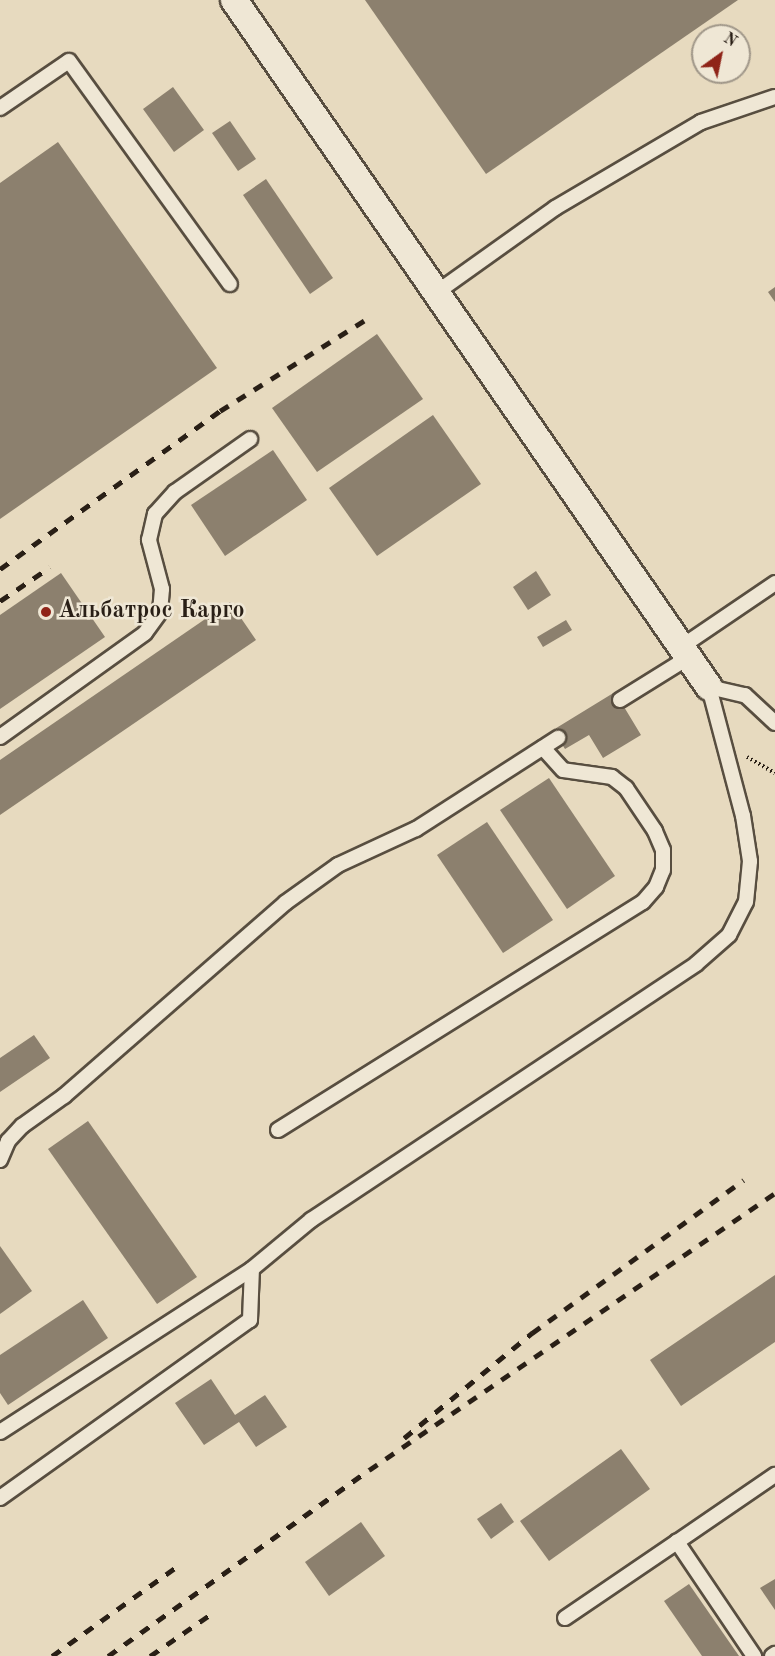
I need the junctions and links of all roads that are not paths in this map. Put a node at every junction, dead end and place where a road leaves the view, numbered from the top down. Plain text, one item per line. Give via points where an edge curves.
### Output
1 (234, 0) edge
2 (775, 97) edge
3 (0, 108) edge
4 (230, 284) dead end
5 (436, 293) junction
6 (250, 439) dead end
7 (775, 583) edge
8 (685, 652) junction
9 (709, 687) junction
10 (620, 700) dead end
11 (775, 723) edge
12 (0, 737) edge
13 (558, 738) dead end
14 (543, 748) junction
15 (278, 1130) dead end
16 (0, 1160) edge
17 (252, 1269) junction
18 (0, 1432) edge
19 (775, 1475) edge
20 (0, 1498) edge
21 (677, 1542) junction
22 (565, 1618) dead end
23 (754, 1656) edge

1 - 5 street
2 - 5 lane via 701,122 555,208
3 - 4 lane via 69,61
5 - 8 street
6 - 12 lane via 175,492 155,514 149,540 162,589 160,612 145,633
7 - 8 lane
8 - 9 street
8 - 10 lane
9 - 11 lane via 745,695
9 - 17 lane via 743,816 750,861 746,902 729,935 696,964 311,1220
13 - 14 lane
14 - 15 lane via 563,770 612,777 626,788 656,831 663,850 663,870 656,887 643,902
14 - 16 lane via 416,829 338,865 285,903 64,1096 22,1126 8,1141
17 - 18 lane
17 - 20 lane via 250,1320
19 - 21 lane
21 - 22 lane
21 - 23 lane

